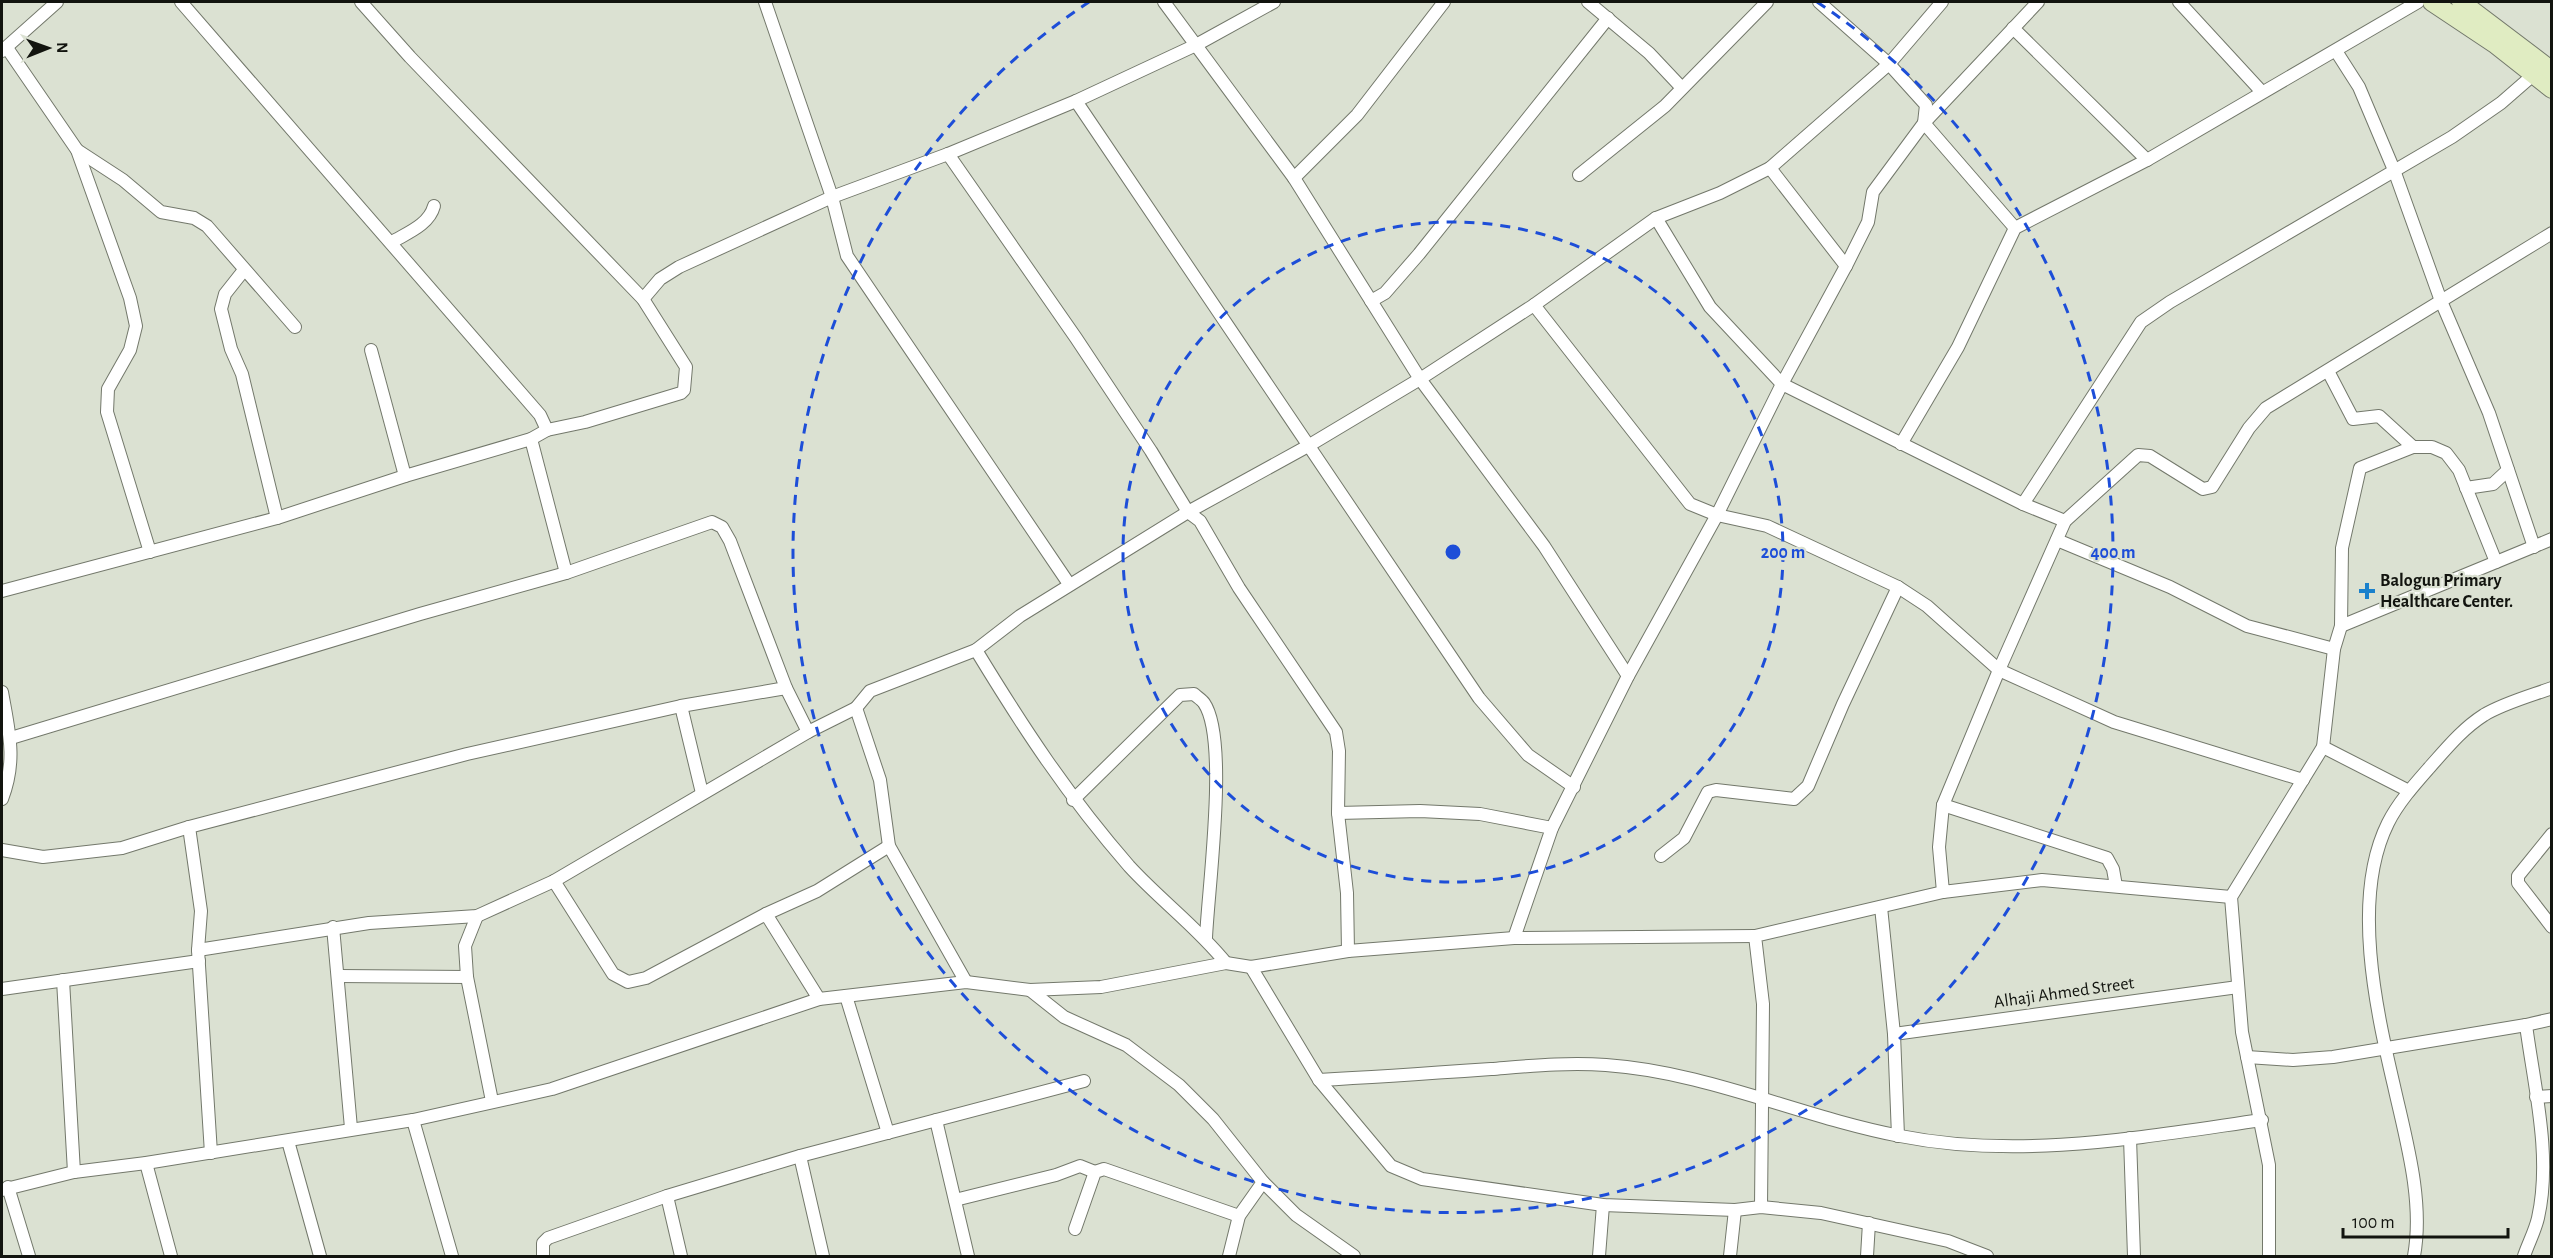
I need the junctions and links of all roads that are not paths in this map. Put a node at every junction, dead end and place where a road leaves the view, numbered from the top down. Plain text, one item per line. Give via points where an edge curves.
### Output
1 (57, 2) edge
2 (181, 2) edge
3 (361, 2) edge
4 (765, 2) edge
5 (1164, 2) edge
6 (1274, 2) edge
7 (1444, 2) edge
8 (1588, 2) edge
9 (1767, 2) edge
10 (1819, 2) edge
11 (1942, 2) edge
12 (2038, 2) edge
13 (2179, 2) edge
14 (2418, 2) edge
15 (2432, 2) edge
16 (2461, 2) edge
17 (1608, 18) junction
18 (2013, 28) junction
19 (1196, 45) junction
20 (4, 50) edge
21 (2336, 51) junction
22 (1889, 64) junction
23 (2546, 70) edge
24 (1682, 88) junction
25 (2552, 89) edge
26 (2261, 92) junction
27 (1076, 101) junction
28 (1924, 123) junction
29 (77, 150) junction
30 (948, 154) junction
31 (2147, 160) junction
32 (1770, 168) junction
33 (2394, 170) junction
34 (1579, 175) dead end
35 (1294, 178) junction
36 (832, 197) junction
37 (434, 206) dead end
38 (1656, 218) junction
39 (2015, 228) junction
40 (2552, 233) edge
41 (392, 242) junction
42 (1846, 266) junction
43 (244, 270) junction
44 (643, 299) junction
45 (1371, 301) junction
46 (2441, 301) junction
47 (1534, 305) junction
48 (295, 327) dead end
49 (371, 350) dead end
50 (2328, 371) junction
51 (1419, 379) junction
52 (1782, 384) junction
53 (547, 430) junction
54 (531, 439) junction
55 (1901, 444) junction
56 (1308, 446) junction
57 (2413, 447) junction
58 (2508, 470) junction
59 (405, 476) junction
60 (2466, 488) junction
61 (2023, 504) junction
62 (1188, 512) junction
63 (1717, 515) junction
64 (277, 518) junction
65 (2065, 521) junction
66 (2552, 539) edge
67 (2057, 540) junction
68 (2534, 547) junction
69 (150, 552) junction
70 (2496, 562) junction
71 (566, 573) junction
72 (1069, 584) junction
73 (1898, 587) junction
74 (2, 591) edge
75 (2341, 626) junction
76 (2334, 649) junction
77 (976, 650) junction
78 (1999, 670) junction
79 (1628, 676) junction
80 (786, 688) junction
81 (2552, 688) edge
82 (2, 692) edge
83 (681, 706) junction
84 (856, 708) junction
85 (808, 732) junction
86 (11, 738) junction
87 (2323, 747) junction
88 (2303, 780) junction
89 (1574, 787) junction
90 (2409, 791) junction
91 (702, 793) junction
92 (2, 799) edge
93 (1073, 800) junction
94 (1943, 805) junction
95 (1338, 813) junction
96 (189, 827) junction
97 (1552, 828) junction
98 (2552, 834) edge
99 (889, 846) junction
100 (2, 850) edge
101 (1661, 856) dead end
102 (554, 881) junction
103 (2116, 886) junction
104 (1943, 892) junction
105 (2231, 897) junction
106 (1881, 907) junction
107 (766, 914) junction
108 (477, 916) junction
109 (333, 927) junction
110 (2552, 927) edge
111 (1755, 936) junction
112 (1206, 938) junction
113 (1514, 938) junction
114 (1348, 951) junction
115 (199, 956) junction
116 (1226, 963) junction
117 (1251, 967) junction
118 (339, 976) junction
119 (467, 977) junction
120 (63, 980) junction
121 (966, 982) junction
122 (2238, 987) junction
123 (2, 989) edge
124 (1030, 990) junction
125 (846, 996) junction
126 (819, 999) junction
127 (2552, 1018) edge
128 (2526, 1025) junction
129 (1894, 1034) junction
130 (2385, 1049) junction
131 (2247, 1057) junction
132 (1319, 1080) junction
133 (1084, 1081) dead end
134 (2552, 1096) edge
135 (2536, 1097) junction
136 (1762, 1099) junction
137 (492, 1101) junction
138 (413, 1120) junction
139 (936, 1120) junction
140 (2262, 1120) junction
141 (351, 1128) junction
142 (888, 1132) junction
143 (1898, 1136) junction
144 (2130, 1138) junction
145 (288, 1141) junction
146 (211, 1153) junction
147 (800, 1156) junction
148 (146, 1163) junction
149 (74, 1172) junction
150 (1095, 1172) junction
151 (1263, 1182) junction
152 (5, 1189) edge
153 (667, 1196) junction
154 (955, 1200) junction
155 (1603, 1205) junction
156 (1761, 1207) junction
157 (1735, 1210) junction
158 (1239, 1216) junction
159 (2538, 1217) junction
160 (2552, 1220) edge
161 (1869, 1223) junction
162 (1075, 1229) dead end
163 (29, 1257) edge
164 (171, 1257) edge
165 (320, 1257) edge
166 (452, 1257) edge
167 (543, 1257) edge
168 (681, 1257) edge
169 (824, 1257) edge
170 (968, 1257) edge
171 (1229, 1257) edge
172 (1354, 1257) edge
173 (1599, 1257) edge
174 (1730, 1257) edge
175 (1867, 1257) edge
176 (1987, 1257) edge
177 (2134, 1257) edge
178 (2269, 1257) edge
179 (2414, 1257) edge
180 (2524, 1257) edge

1 - 20 street
2 - 41 street
3 - 44 street
4 - 36 street
5 - 19 street
6 - 19 street
7 - 35 street via 1357,115
8 - 17 street
9 - 24 street
10 - 22 street
11 - 22 street
12 - 18 street
13 - 26 street
14 - 21 street
15 - 23 street via 2495,44
16 - 23 street
17 - 24 street
17 - 45 street via 1419,254 1385,293
18 - 28 street
18 - 31 street
19 - 27 street
19 - 35 street
20 - 29 street
21 - 26 street
21 - 33 street via 2359,87
22 - 28 street via 1926,105
22 - 32 street
23 - 25 street
23 - 33 street via 2480,118
24 - 34 street via 1634,133
26 - 31 street
27 - 30 street
27 - 56 street
28 - 39 street
28 - 42 street via 1873,192 1868,222
29 - 43 street via 123,180 161,212 194,218 207,226
29 - 69 street via 130,298 136,326 130,350 108,389 107,412
30 - 36 street
30 - 62 street via 1120,404
31 - 39 street
32 - 38 street
32 - 42 street
33 - 46 street
33 - 61 street via 2141,322
35 - 45 street
36 - 44 street via 679,267 660,279
36 - 72 street via 847,256
37 - 41 street via 425,222
38 - 47 street
38 - 52 street via 1710,307
39 - 55 street via 1958,347
40 - 46 street
41 - 53 street via 540,415
42 - 52 street
43 - 48 street
43 - 64 street via 225,294 221,309 242,374
44 - 53 street via 686,367 684,390
45 - 51 street
46 - 50 street
46 - 58 street via 2489,413
47 - 51 street
47 - 63 street via 1690,504
49 - 59 street
50 - 57 street via 2353,419 2379,416
50 - 65 street via 2261,412 2212,488 2203,489 2150,456 2138,455
51 - 56 street
51 - 79 street via 1544,546
52 - 55 street
52 - 63 street
53 - 54 street
54 - 59 street
54 - 71 street
55 - 61 street
56 - 62 street
56 - 89 street via 1479,698 1528,755
57 - 60 street via 2432,447 2446,453
57 - 75 street via 2360,468 2342,548
58 - 60 street via 2493,484
58 - 68 street
59 - 64 street
60 - 70 street
61 - 65 street
62 - 72 street
62 - 95 street via 1200,521 1245,597 1336,732
63 - 73 street via 1767,526
63 - 79 street
64 - 69 street
65 - 67 street
66 - 68 street
67 - 76 street via 2170,587 2247,626
67 - 78 street
68 - 70 street
69 - 74 street
70 - 75 street
71 - 80 street via 711,522 722,527
71 - 86 street
72 - 77 street
73 - 78 street via 1927,606
73 - 101 street via 1808,786 1794,799 1708,792 1684,838
75 - 76 street
76 - 87 street
77 - 84 street via 870,691
77 - 93 street
78 - 88 street via 2114,722
78 - 94 street
79 - 89 street
80 - 83 street
80 - 85 street
81 - 90 street via 2485,714 2456,737
82 - 86 street
83 - 91 street
83 - 96 street via 467,754
84 - 85 street
84 - 99 street via 880,780
85 - 91 street
86 - 92 street via 10,776
87 - 88 street
87 - 90 street
88 - 105 street
89 - 97 street
90 - 130 street via 2380,841 2369,897 2369,949
91 - 102 street
93 - 112 street via 1131,868
93 - 112 street via 1180,695 1194,694 1204,703 1212,728 1216,778
94 - 103 street via 2107,858
94 - 104 street via 1939,847
95 - 97 street via 1480,814
95 - 114 street via 1347,893
96 - 100 street via 122,848 43,857
96 - 115 street via 201,911
97 - 113 street
98 - 110 street via 2521,869 2518,883
99 - 107 street via 817,891
99 - 121 street
102 - 107 street via 613,974 628,982 646,978
102 - 108 street
103 - 104 street via 2042,880
103 - 105 street
104 - 106 street
105 - 122 street
106 - 111 street
106 - 129 street
107 - 126 street
108 - 109 street
108 - 119 street via 465,946
109 - 115 street
109 - 118 street
111 - 113 street
111 - 136 street via 1762,1004
112 - 116 street
113 - 114 street
114 - 117 street
115 - 120 street
115 - 146 street
116 - 117 street
116 - 124 street via 1101,987
117 - 132 street
118 - 119 street
118 - 141 street
119 - 137 street
120 - 123 street
120 - 149 street
121 - 124 street
121 - 125 street
122 - 129 street, Alhaji Ahmed Street
122 - 131 street
124 - 151 street via 1064,1017 1126,1046 1179,1085 1213,1119
125 - 126 street
125 - 142 street
126 - 137 street via 552,1089
127 - 128 street
128 - 130 street
128 - 135 street
129 - 143 street
130 - 131 street via 2293,1060
130 - 179 street via 2412,1164 2417,1240
131 - 140 street
132 - 136 street via 1606,1065 1660,1072
132 - 155 street via 1391,1166 1406,1174
133 - 139 street
134 - 135 street
135 - 159 street via 2542,1171
136 - 143 street
136 - 156 street
137 - 138 street
138 - 141 street
138 - 166 street
139 - 142 street
139 - 154 street
140 - 144 street
140 - 178 street via 2269,1165
141 - 145 street
142 - 147 street
143 - 144 street via 1958,1146 2022,1148
144 - 177 street
145 - 146 street
145 - 165 street
146 - 148 street
147 - 153 street
147 - 169 street
148 - 149 street
148 - 164 street
149 - 152 street
150 - 154 street via 1080,1166
150 - 158 street via 1107,1169
150 - 162 street
151 - 158 street
151 - 172 street via 1296,1215
152 - 163 street
153 - 167 street via 548,1238 543,1243
153 - 168 street
154 - 170 street
155 - 157 street
155 - 173 street
156 - 157 street
156 - 161 street
157 - 174 street
158 - 171 street
159 - 160 street
159 - 180 street
161 - 175 street
161 - 176 street via 1948,1241

